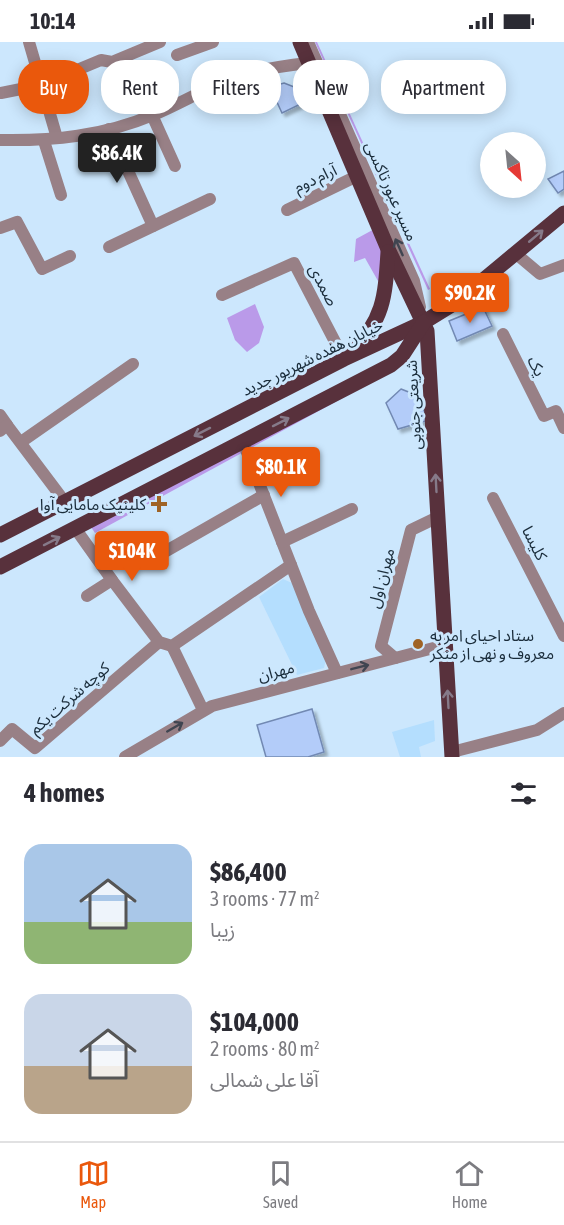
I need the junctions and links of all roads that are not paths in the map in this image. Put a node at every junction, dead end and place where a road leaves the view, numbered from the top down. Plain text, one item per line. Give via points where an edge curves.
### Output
1 (29, 42) edge
2 (160, 42) edge
3 (213, 42) edge
4 (300, 42) edge
5 (309, 42) edge
6 (177, 55) dead end
7 (34, 60) edge
8 (307, 60) edge
9 (89, 65) edge
10 (293, 65) edge
11 (18, 90) edge
12 (1, 93) edge
13 (50, 114) edge
14 (330, 114) edge
15 (152, 115) junction
16 (109, 129) junction
17 (57, 138) junction
18 (0, 140) edge
19 (44, 141) junction
20 (175, 166) dead end
21 (357, 176) junction
22 (61, 195) dead end
23 (210, 199) dead end
24 (287, 210) dead end
25 (564, 213) edge
26 (153, 226) junction
27 (0, 228) edge
28 (109, 247) dead end
29 (388, 249) junction
30 (515, 254) junction
31 (70, 256) dead end
32 (564, 265) edge
33 (222, 295) dead end
34 (424, 322) junction
35 (503, 334) dead end
36 (344, 359) junction
37 (133, 364) dead end
38 (2, 424) edge
39 (564, 428) edge
40 (21, 442) junction
41 (243, 442) junction
42 (264, 495) junction
43 (493, 498) dead end
44 (65, 502) junction
45 (352, 509) dead end
46 (438, 517) junction
47 (75, 528) junction
48 (0, 535) edge
49 (282, 542) junction
50 (154, 558) dead end
51 (291, 565) junction
52 (0, 567) edge
53 (112, 580) junction
54 (87, 596) dead end
55 (564, 636) edge
56 (159, 642) junction
57 (445, 645) junction
58 (172, 646) junction
59 (394, 658) junction
60 (337, 673) junction
61 (203, 711) junction
62 (564, 713) edge
63 (0, 741) edge
64 (452, 755) edge
65 (125, 757) edge

1 - 7 street
2 - 9 street via 112,62 100,60
3 - 6 street
4 - 8 main road, شریعتی جنوبی
34 -> 5 street, مسیر عبور تاکسی via 414,281
10 - 15 street via 228,80
11 - 12 street
13 - 17 street
14 - 21 main road, شریعتی جنوبی
15 - 16 street
15 - 20 street
16 - 17 street
16 - 26 street
17 - 19 street
18 - 19 street
19 - 22 street
21 - 24 street, آرام دوم
21 - 29 main road, شریعتی جنوبی
23 - 26 street
30 -> 25 main road, خیابان هفده شهریور جدید
26 - 28 street
27 - 31 street via 17,222 42,269
29 - 34 main road, شریعتی جنوبی
29 - 36 main road via 380,312 372,329
30 - 32 street via 540,274
30 - 34 main road, خیابان هفده شهریور جدید via 458,301
33 - 36 street, صمدی via 294,263
34 - 36 main road, خیابان هفده شهریور جدید
41 -> 34 main road via 392,365
46 -> 34 main road, شریعتی جنوبی
35 - 39 street, یک via 544,416 556,411
36 -> 44 main road, خیابان هفده شهریور جدید
37 - 40 street
38 - 40 street
40 - 44 street
41 - 42 street
41 - 47 main road
42 - 49 street
42 - 50 street
43 - 55 street, کلیسا
44 - 48 main road, خیابان هفده شهریور جدید
45 - 49 street
46 - 57 main road, شریعتی جنوبی
46 - 59 street, مهران اول via 411,530 381,646
52 -> 47 main road
47 - 53 street
49 - 51 street
51 - 58 street
51 - 60 street
53 - 54 street
53 - 56 street
56 - 58 street
56 - 63 street, کوچه شرکت یکم via 35,748 12,729
57 - 59 street, مهران
64 -> 57 main road, شریعتی جنوبی
58 - 61 street
60 -> 59 street, مهران
60 - 61 street, مهران
65 -> 61 street, مهران
62 - 64 street via 537,730

